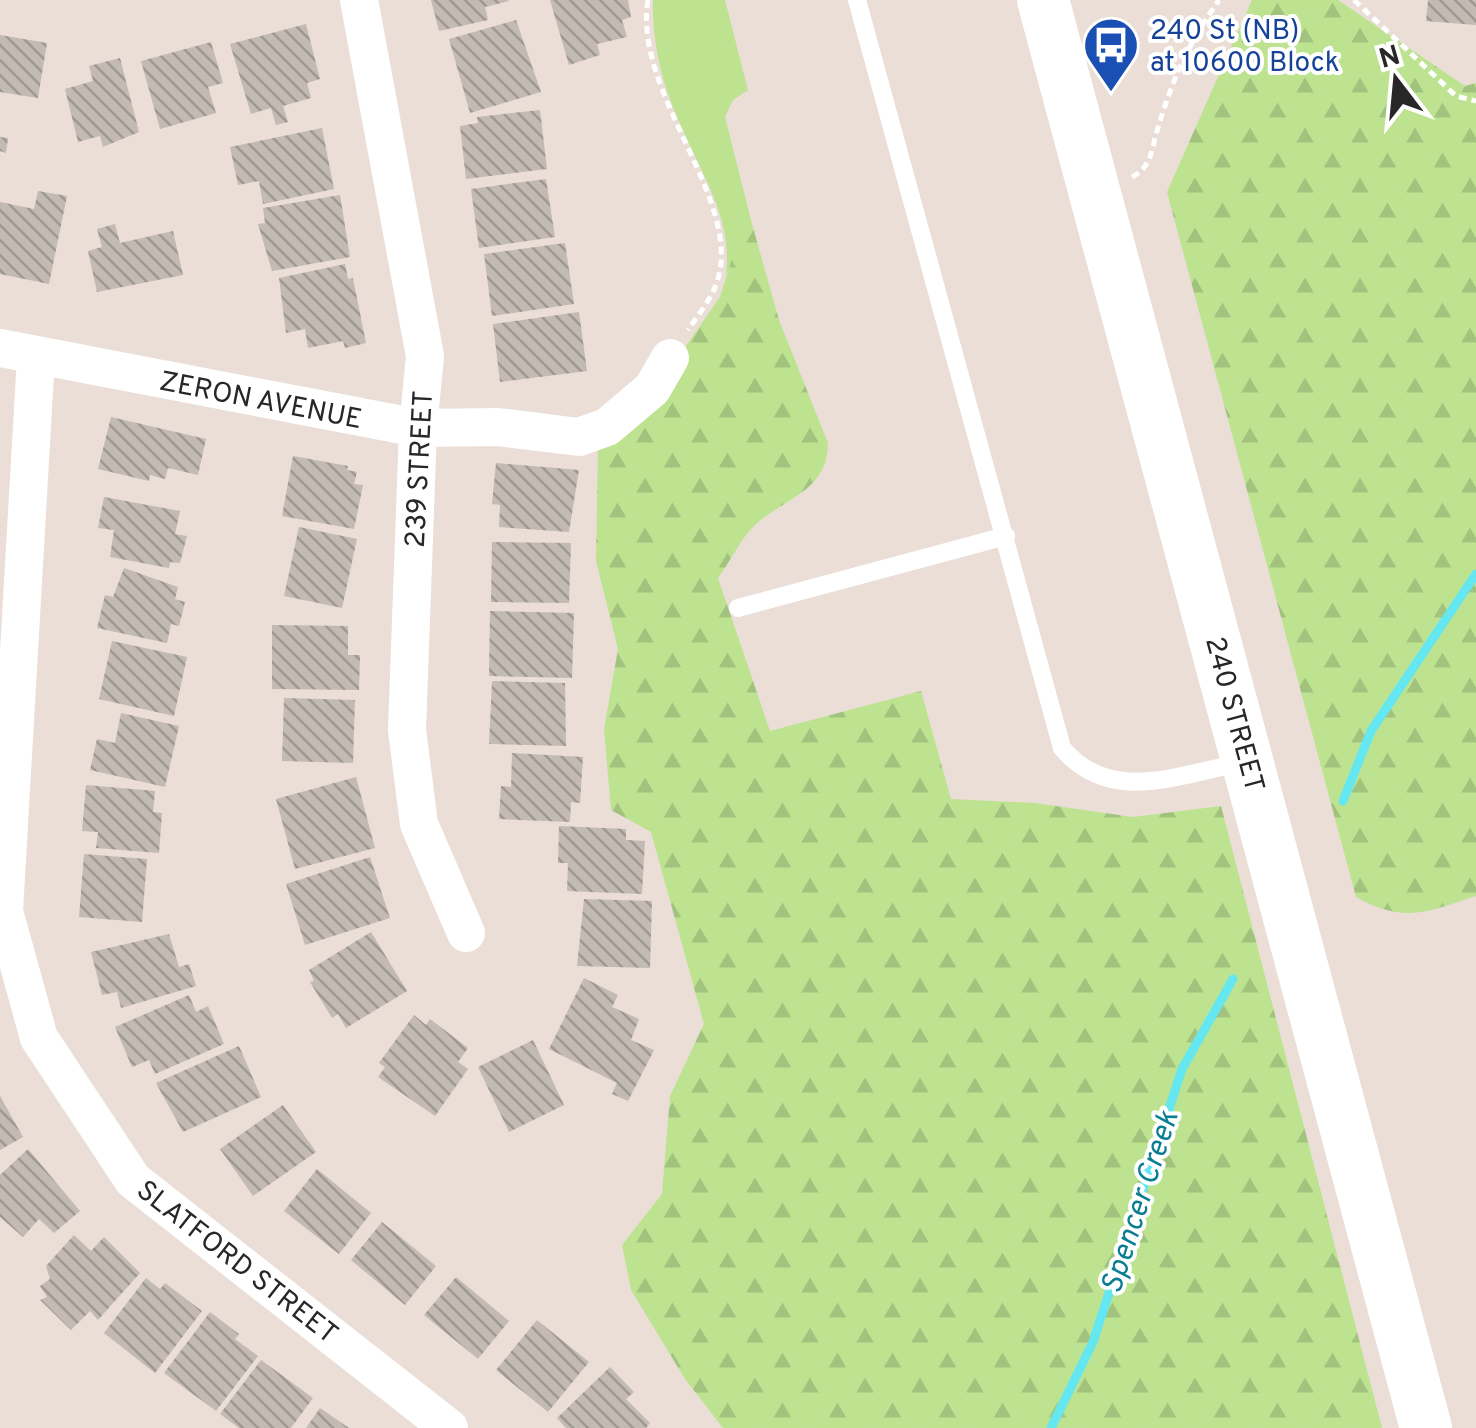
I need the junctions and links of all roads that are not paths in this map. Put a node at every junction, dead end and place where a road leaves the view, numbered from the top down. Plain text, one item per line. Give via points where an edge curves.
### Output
1 (359, 0) edge
2 (858, 0) edge
3 (1043, 0) edge
4 (18, 352) edge
5 (670, 358) road end
6 (418, 428) junction
7 (1006, 536) junction
8 (738, 608) dead end
9 (1248, 762) junction
10 (466, 934) dead end
11 (450, 1428) edge
12 (1426, 1428) edge

1 - 6 street, 239 STREET via 426,356
2 - 7 lane
3 - 9 main road, 240 STREET
4 - 6 street, ZERON AVENUE
4 - 11 street, SLATFORD STREET via 4,911 39,1038 133,1180
5 - 6 street, ZERON AVENUE via 652,389 607,427 579,437 498,427
6 - 10 street, 239 STREET via 407,730 419,824
7 - 8 lane
7 - 9 lane via 1062,748 1080,769 1122,784
9 - 12 main road, 240 STREET

